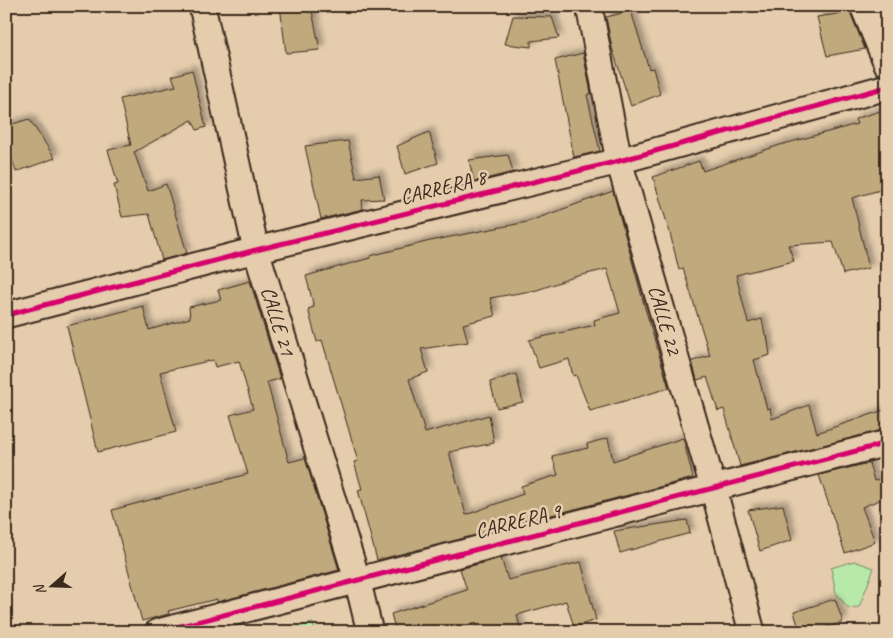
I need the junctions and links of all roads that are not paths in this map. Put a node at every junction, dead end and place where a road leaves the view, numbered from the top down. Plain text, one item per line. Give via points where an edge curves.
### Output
1 (202, 6) edge
2 (589, 6) edge
3 (863, 6) edge
4 (887, 64) edge
5 (887, 87) edge
6 (619, 161) junction
7 (256, 250) junction
8 (6, 315) edge
9 (887, 442) edge
10 (713, 487) junction
11 (357, 579) junction
12 (158, 632) edge
13 (370, 632) edge
14 (752, 632) edge

1 - 7 street, CALLE 21
2 - 6 street, CALLE 22
3 - 4 street
5 - 6 street, CARRERA 8
6 - 7 street, CARRERA 8
6 - 10 street, CALLE 22
7 - 8 street, CARRERA 8
7 - 11 street, CALLE 21
9 - 10 street, CARRERA 9
10 - 11 street, CARRERA 9
10 - 14 street, CALLE 22
11 - 12 street, CARRERA 9
11 - 13 street, CALLE 21

